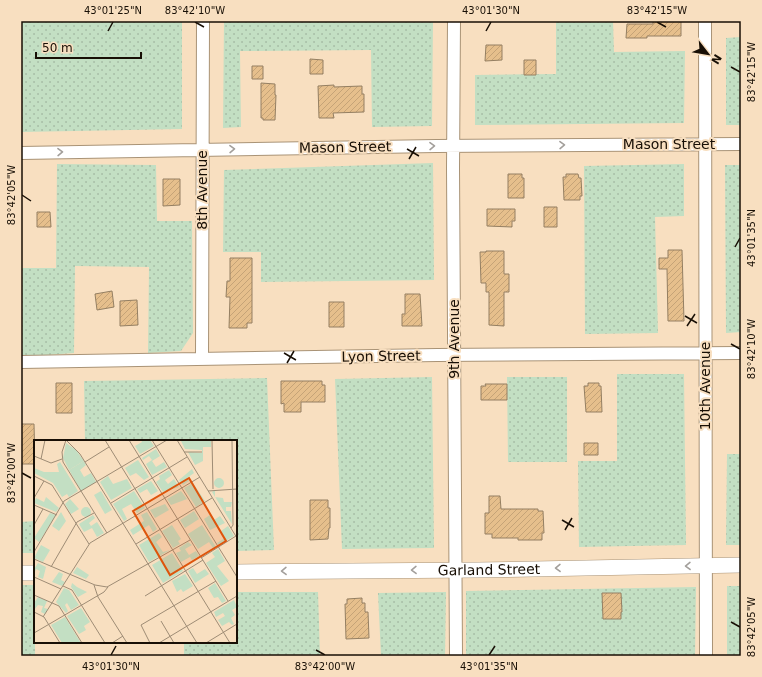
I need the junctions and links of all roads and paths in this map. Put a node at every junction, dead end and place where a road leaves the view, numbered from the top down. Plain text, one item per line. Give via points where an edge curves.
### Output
1 (203, 21) edge
2 (454, 21) edge
3 (705, 21) edge
4 (705, 144) junction
5 (741, 144) edge
6 (453, 146) junction
7 (202, 150) junction
8 (21, 153) edge
9 (705, 353) junction
10 (741, 353) edge
11 (454, 355) junction
12 (202, 358) junction
13 (21, 362) edge
14 (741, 565) edge
15 (706, 566) junction
16 (455, 570) junction
17 (237, 572) edge
18 (34, 573) edge
19 (21, 574) edge
20 (456, 656) edge
21 (706, 656) edge

1 - 7 street, 8th Avenue
2 - 6 street, 9th Avenue
3 - 4 street, 10th Avenue
4 - 5 street, Mason Street
6 -> 4 street, Mason Street
4 - 9 street, 10th Avenue
7 -> 6 street, Mason Street
6 - 11 street, 9th Avenue
8 -> 7 street, Mason Street
7 - 12 street, 8th Avenue
9 - 10 street, Lyon Street
9 - 11 street, Lyon Street
9 - 15 street, 10th Avenue
11 - 12 street, Lyon Street
11 - 16 street, 9th Avenue
12 - 13 street, Lyon Street
14 - 15 street, Garland Street
15 -> 16 street, Garland Street
15 - 21 street, 10th Avenue
16 -> 17 street, Garland Street
16 - 20 street, 9th Avenue
18 - 19 street

